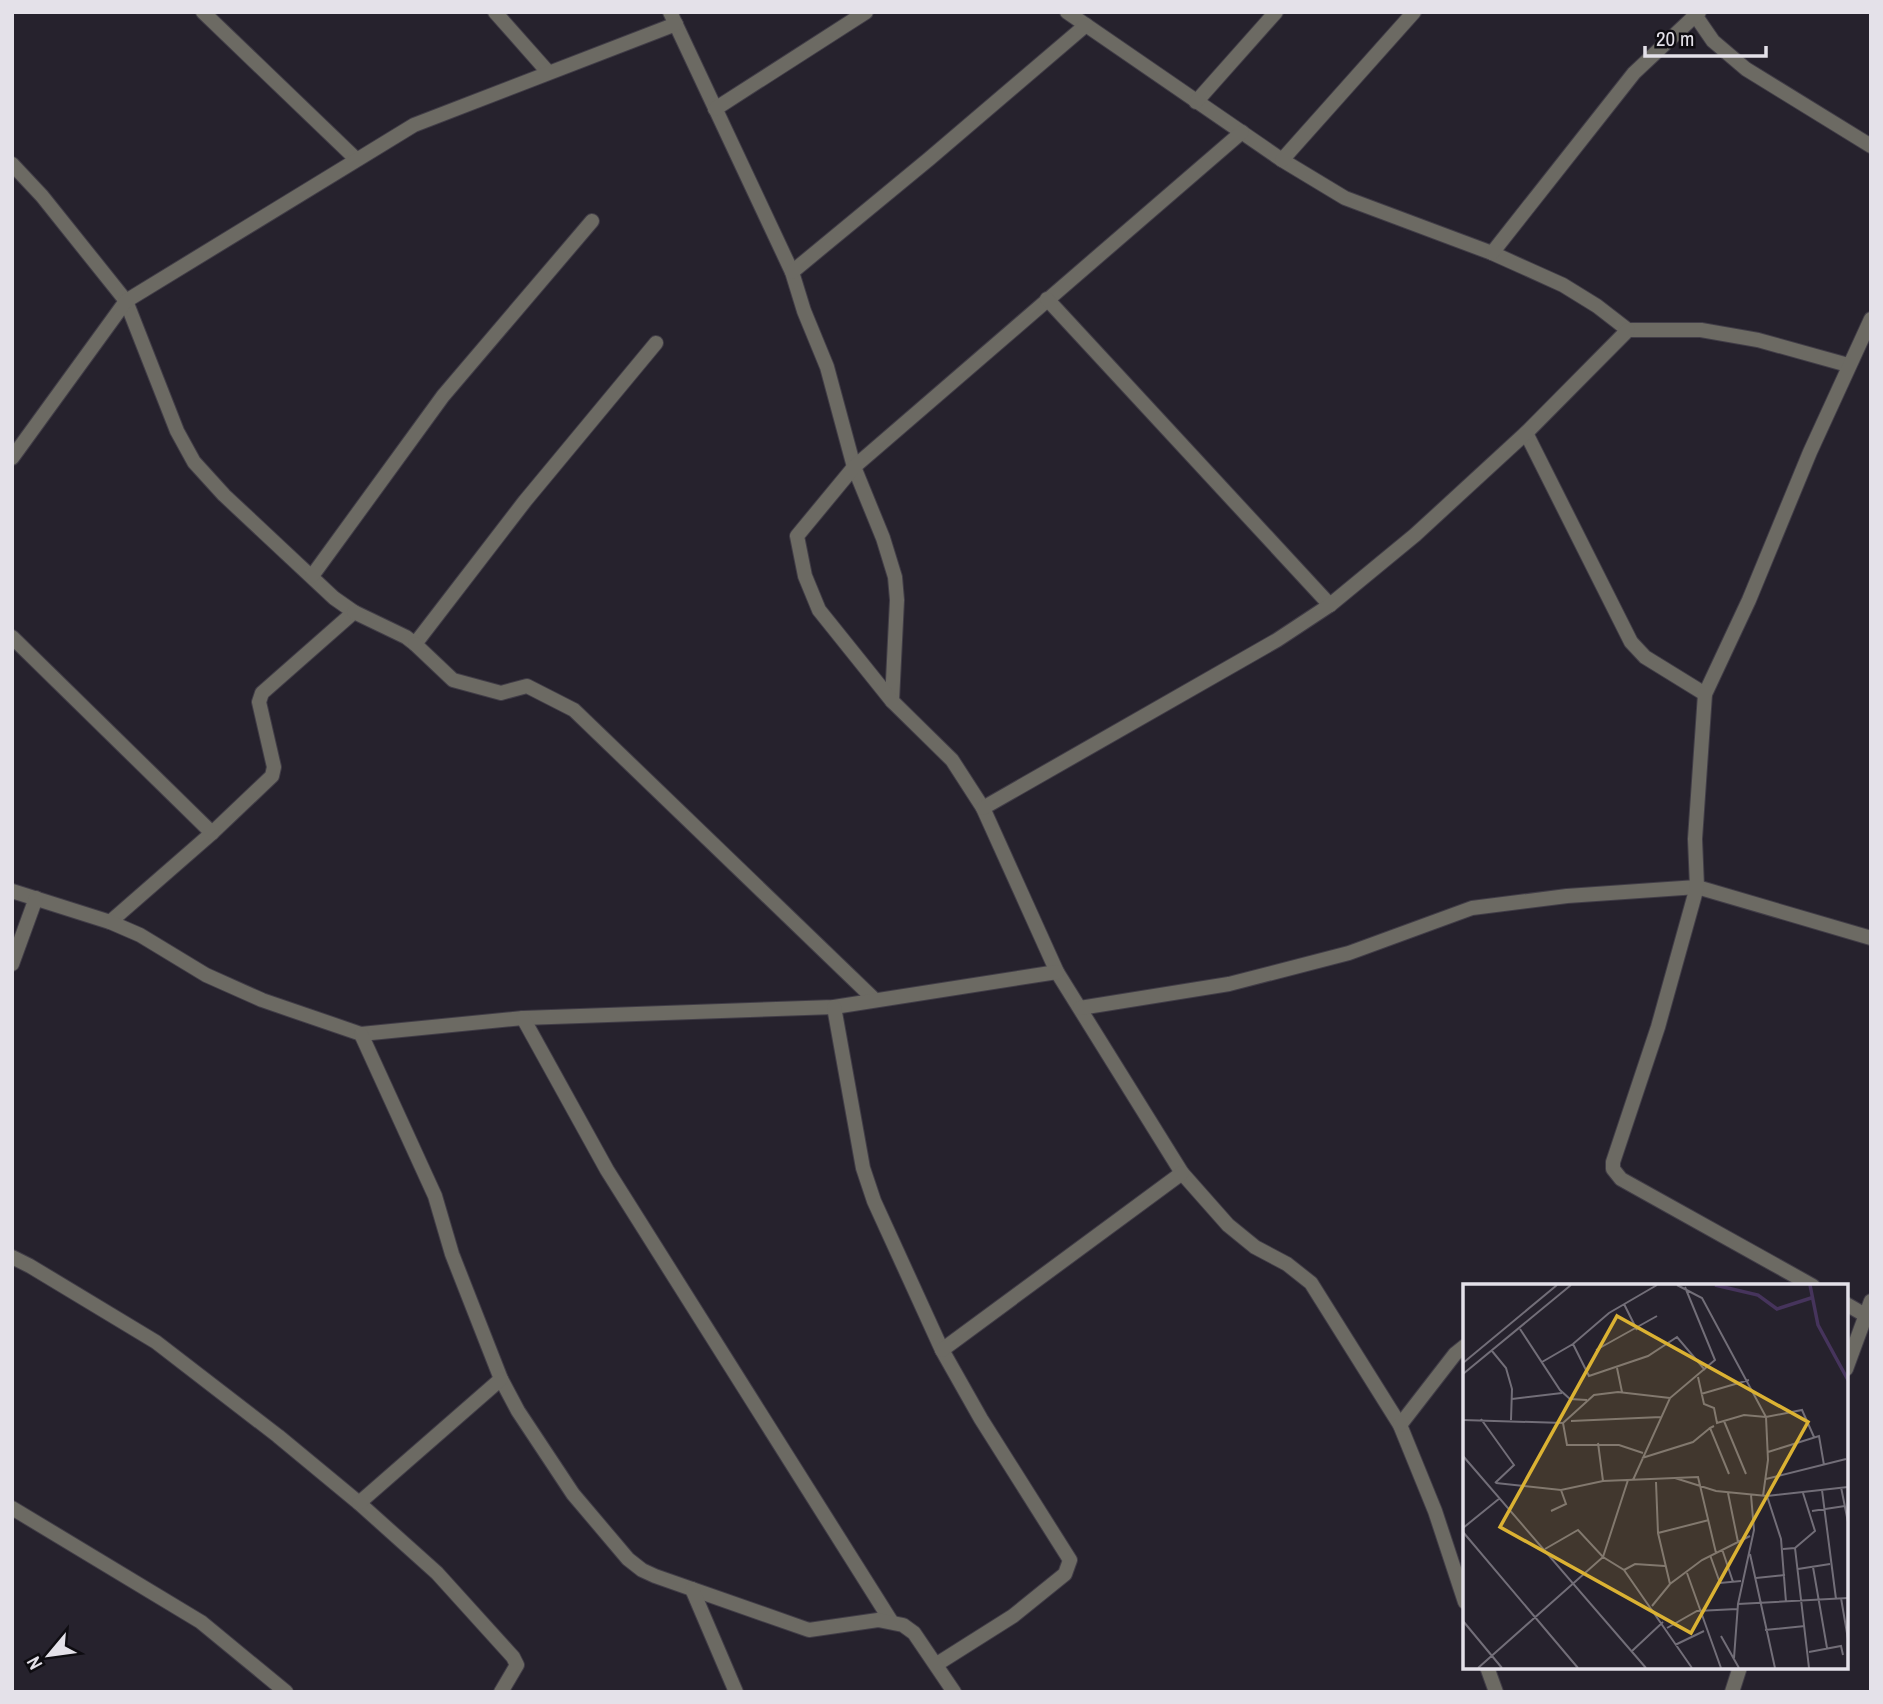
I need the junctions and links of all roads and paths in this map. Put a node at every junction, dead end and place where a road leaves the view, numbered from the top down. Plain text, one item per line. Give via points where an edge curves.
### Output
1 (203, 12) edge
2 (495, 12) edge
3 (866, 12) edge
4 (1067, 12) edge
5 (1276, 12) edge
6 (1414, 12) edge
7 (1696, 13) edge
8 (673, 18) edge
9 (1086, 25) junction
10 (548, 72) junction
11 (1196, 102) junction
12 (715, 109) junction
13 (1242, 132) junction
14 (1871, 146) edge
15 (356, 159) junction
16 (1282, 160) junction
17 (12, 164) edge
18 (592, 221) dead end
19 (1492, 253) junction
20 (792, 272) junction
21 (1047, 299) junction
22 (126, 301) junction
23 (1871, 318) edge
24 (1628, 331) junction
25 (656, 343) dead end
26 (1848, 365) junction
27 (1525, 433) junction
28 (12, 458) edge
29 (854, 467) junction
30 (312, 576) junction
31 (1330, 605) junction
32 (354, 612) junction
33 (12, 637) edge
34 (415, 644) junction
35 (1705, 694) junction
36 (892, 701) junction
37 (983, 808) junction
38 (212, 833) junction
39 (1697, 887) junction
40 (12, 891) edge
41 (36, 898) junction
42 (110, 922) junction
43 (1871, 938) edge
44 (12, 964) edge
45 (1057, 972) junction
46 (875, 1000) junction
47 (834, 1007) junction
48 (1080, 1008) junction
49 (523, 1018) junction
50 (361, 1034) junction
51 (1182, 1172) junction
52 (12, 1257) edge
53 (1809, 1284) edge
54 (1848, 1304) edge
55 (1868, 1308) edge
56 (1463, 1348) edge
57 (942, 1350) junction
58 (1848, 1363) edge
59 (502, 1379) junction
60 (1401, 1425) junction
61 (359, 1503) junction
62 (14, 1513) edge
63 (692, 1589) junction
64 (1463, 1596) edge
65 (891, 1621) junction
66 (937, 1664) junction
67 (1488, 1669) edge
68 (1739, 1669) edge
69 (286, 1692) edge
70 (501, 1692) edge
71 (736, 1692) edge
72 (954, 1692) edge
73 (1496, 1692) edge
74 (1732, 1692) edge

1 - 15 street
2 - 10 street
3 - 12 street
4 - 9 street
5 - 11 street
6 - 16 street
7 - 14 street via 1713,41 1745,69
7 - 19 street via 1634,74
8 - 10 street
8 - 12 street
9 - 11 street
9 - 20 street
10 - 15 street via 414,125
11 - 13 street
12 - 20 street
13 - 16 street
13 - 21 street
15 - 22 street
16 - 19 street via 1345,198
17 - 22 street
18 - 30 street via 443,396
19 - 24 street via 1563,285
20 - 29 street via 827,367
21 - 29 street
21 - 31 street
22 - 28 street
22 - 30 street via 177,431 194,462
23 - 26 street
24 - 26 street via 1702,330
24 - 27 street
25 - 34 street via 525,501
26 - 35 street
27 - 31 street via 1415,535
27 - 35 street via 1631,642 1645,657
29 - 36 street via 895,577
29 - 36 street via 801,528 796,542 819,610
30 - 32 street
31 - 37 street
32 - 34 street
32 - 38 street via 262,693 259,702 274,772
33 - 38 street
34 - 46 street via 453,680 501,693 527,686 574,710
35 - 39 street via 1695,839
36 - 37 street via 952,760
37 - 45 street
38 - 42 street
39 - 43 street
39 - 48 street via 1472,908 1349,953 1229,984
39 - 53 street via 1613,1169 1620,1179
40 - 41 street
41 - 42 street
41 - 44 street
42 - 50 street via 239,990
45 - 46 street
45 - 48 street
46 - 47 street
47 - 49 street
47 - 57 street via 863,1168
48 - 51 street
49 - 50 street
49 - 65 street via 607,1170
50 - 59 street via 435,1196 452,1254
51 - 57 street
51 - 60 street via 1228,1225 1311,1283
52 - 61 street via 156,1342
54 - 55 street
55 - 58 street
56 - 60 street
57 - 66 street via 1070,1560 1065,1574 1013,1616
59 - 61 street
59 - 63 street via 573,1494 628,1559 642,1570
60 - 64 street
61 - 70 street via 437,1573 513,1657 515,1671
62 - 69 street via 201,1622
63 - 65 street via 809,1630
63 - 71 street
65 - 66 street via 914,1633
66 - 72 street
67 - 73 street
68 - 74 street

